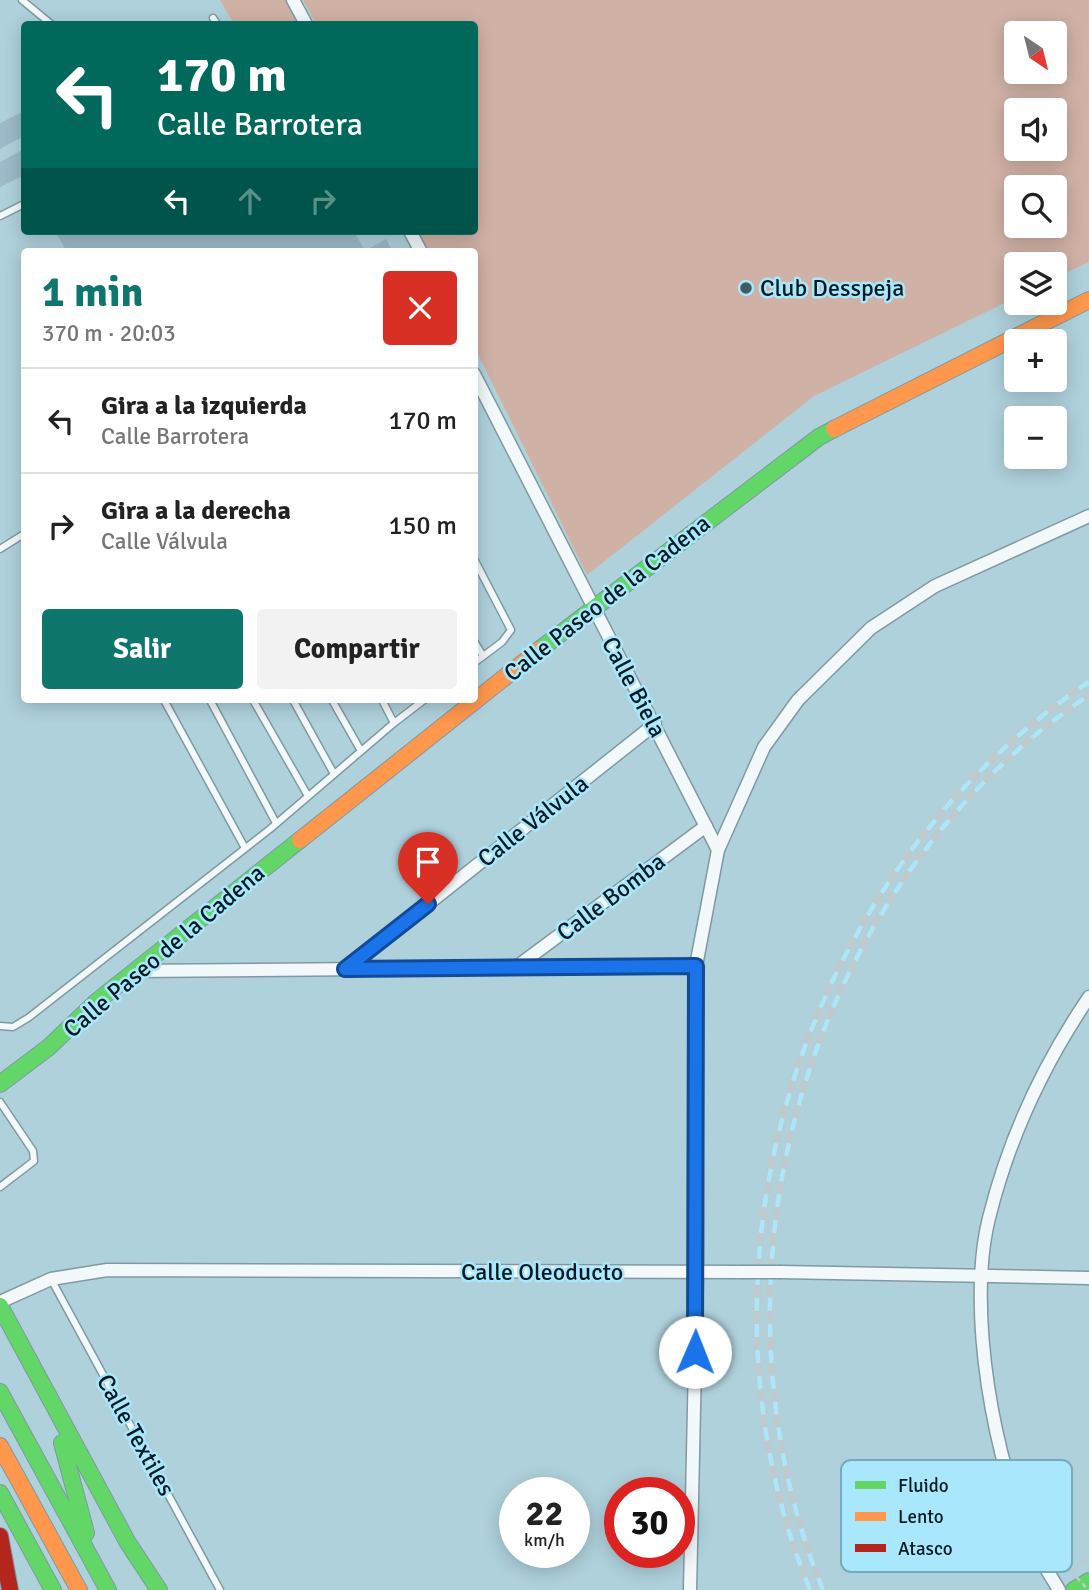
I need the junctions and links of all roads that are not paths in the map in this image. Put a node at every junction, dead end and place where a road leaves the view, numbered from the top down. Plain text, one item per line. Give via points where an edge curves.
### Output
1 (22, 0) edge
2 (293, 0) edge
3 (47, 21) edge
4 (304, 21) edge
5 (21, 206) edge
6 (0, 216) edge
7 (1089, 300) edge
8 (478, 382) edge
9 (1089, 516) edge
10 (21, 536) edge
11 (0, 549) edge
12 (478, 567) edge
13 (592, 608) junction
14 (478, 648) edge
15 (483, 656) junction
16 (478, 660) edge
17 (478, 698) edge
18 (166, 703) edge
19 (212, 703) edge
20 (255, 703) edge
21 (295, 703) edge
22 (334, 703) edge
23 (384, 703) edge
24 (419, 703) edge
25 (472, 703) edge
26 (394, 723) junction
27 (655, 724) junction
28 (361, 751) junction
29 (334, 774) junction
30 (308, 796) junction
31 (276, 823) junction
32 (706, 826) junction
33 (245, 848) junction
34 (718, 850) junction
35 (696, 966) junction
36 (515, 968) junction
37 (345, 969) junction
38 (134, 971) junction
39 (1089, 997) edge
40 (0, 1026) edge
41 (0, 1084) edge
42 (0, 1102) edge
43 (0, 1187) edge
44 (697, 1272) junction
45 (980, 1277) junction
46 (1089, 1278) edge
47 (51, 1279) junction
48 (0, 1304) edge
49 (40, 1380) junction
50 (0, 1392) edge
51 (2, 1449) edge
52 (1005, 1460) edge
53 (0, 1493) edge
54 (0, 1536) edge
55 (92, 1562) junction
56 (1048, 1572) edge
57 (1089, 1581) edge
58 (10, 1590) edge
59 (53, 1590) edge
60 (79, 1590) edge
61 (108, 1590) edge
62 (159, 1590) edge
63 (220, 1590) edge
64 (690, 1590) edge
65 (1059, 1590) edge
66 (1074, 1590) edge

1 - 3 lane
2 - 4 street
5 - 6 lane
7 - 13 main road, Calle Paseo de la Cadena via 819,437
8 - 13 street, Calle Biela
9 - 34 street via 935,586 871,628 798,700 764,747
10 - 11 lane
12 - 15 lane via 511,630
13 - 17 main road, Calle Paseo de la Cadena
13 - 27 street, Calle Biela
14 - 15 lane
15 - 16 lane
18 - 33 lane
19 - 31 lane
20 - 30 lane
21 - 29 lane
22 - 28 lane
23 - 26 lane
24 - 26 lane
25 - 38 main road, Calle Paseo de la Cadena
26 - 28 lane
27 - 32 street, Calle Biela
27 - 37 street, Calle Válvula
28 - 29 lane
29 - 30 lane
30 - 31 lane
31 - 33 lane
32 - 34 street, Calle Biela
32 - 36 street, Calle Bomba
33 - 40 lane via 28,1018 13,1027
34 - 35 street
35 - 36 street
35 - 44 street
36 - 37 street
37 - 38 street
38 - 41 main road, Calle Paseo de la Cadena
39 - 45 street via 1030,1096 988,1219
42 - 43 lane via 33,1151 34,1161
44 - 45 street, Calle Oleoducto, bridge
44 - 47 street, Calle Oleoducto via 107,1270
44 - 64 street
45 - 46 street, Calle Oleoducto
45 - 52 street via 991,1404
47 - 48 street, Calle Oleoducto
47 - 63 lane, Calle Textiles
48 - 49 main road
49 - 55 main road via 72,1474
49 - 62 main road via 128,1543
50 - 55 main road
51 - 60 main road
53 - 59 main road
54 - 58 main road
55 - 61 main road
56 - 65 street
57 - 66 main road

